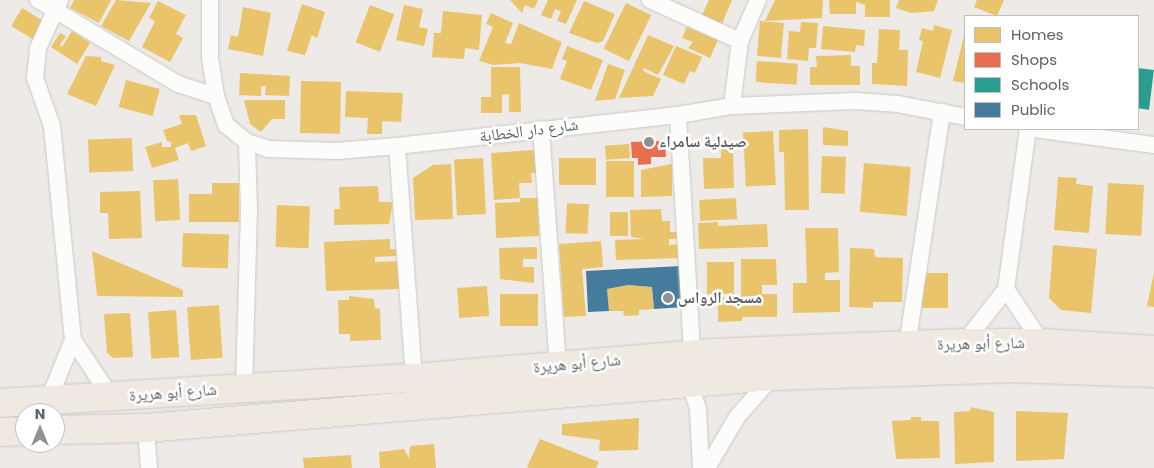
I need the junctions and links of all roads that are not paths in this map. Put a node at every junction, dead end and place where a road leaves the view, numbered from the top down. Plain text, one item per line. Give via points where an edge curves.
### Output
1 (38, 0) edge
2 (210, 0) edge
3 (650, 0) edge
4 (758, 0) edge
5 (58, 5) edge
6 (740, 41) junction
7 (216, 96) junction
8 (732, 106) junction
9 (942, 112) junction
10 (678, 115) junction
11 (964, 117) edge
12 (541, 129) junction
13 (1028, 130) edge
14 (1042, 130) edge
15 (247, 142) junction
16 (1154, 145) edge
17 (397, 146) junction
18 (1006, 289) junction
19 (73, 340) junction
20 (964, 343) junction
21 (1042, 343) junction
22 (907, 346) junction
23 (1154, 350) edge
24 (692, 354) junction
25 (549, 367) junction
26 (495, 371) junction
27 (1154, 373) edge
28 (773, 376) junction
29 (414, 378) junction
30 (690, 383) junction
31 (244, 389) junction
32 (111, 397) junction
33 (543, 397) junction
34 (497, 400) junction
35 (48, 401) junction
36 (0, 403) edge
37 (146, 428) junction
38 (65, 430) edge
39 (15, 431) edge
40 (0, 432) edge
41 (149, 468) edge
42 (701, 468) edge
43 (707, 468) edge

1 - 5 street
2 - 7 street, شارع دار الخطابة via 210,58
3 - 6 street
4 - 6 street
5 - 7 street via 178,84
5 - 19 street via 38,48 35,78 52,126
6 - 8 street
7 - 15 street, شارع دار الخطابة via 226,125
8 - 9 street, شارع دار الخطابة via 856,100
8 - 10 street, شارع دار الخطابة
9 - 11 street, شارع دار الخطابة
9 - 22 street
10 - 12 street, شارع دار الخطابة
10 - 24 street
12 - 17 street, شارع دار الخطابة
12 - 25 street
13 - 18 street
14 - 16 street
15 - 17 street, شارع دار الخطابة via 269,149 337,151
15 - 31 street via 249,211
17 - 29 street
18 - 20 street
18 - 21 street
19 - 32 street
19 - 35 street
20 - 21 highway, شارع أبو هريرة
20 - 22 highway, شارع أبو هريرة
21 - 23 highway, شارع أبو هريرة
22 - 24 highway, شارع أبو هريرة
24 - 25 highway, شارع أبو هريرة
25 - 26 highway, شارع أبو هريرة
25 - 33 highway
26 - 29 highway, شارع أبو هريرة
26 - 34 highway
27 - 28 highway, شارع أبو هريرة via 1010,368
28 - 30 highway, شارع أبو هريرة
28 - 43 street via 737,417
29 - 31 highway, شارع أبو هريرة
30 - 33 highway, شارع أبو هريرة
30 - 42 street via 698,410
31 - 32 highway, شارع أبو هريرة
32 - 35 highway, شارع أبو هريرة
33 - 34 highway, شارع أبو هريرة
34 - 37 highway, شارع أبو هريرة
35 - 36 highway, شارع أبو هريرة
37 - 38 highway, شارع أبو هريرة
37 - 41 street
39 - 40 highway

